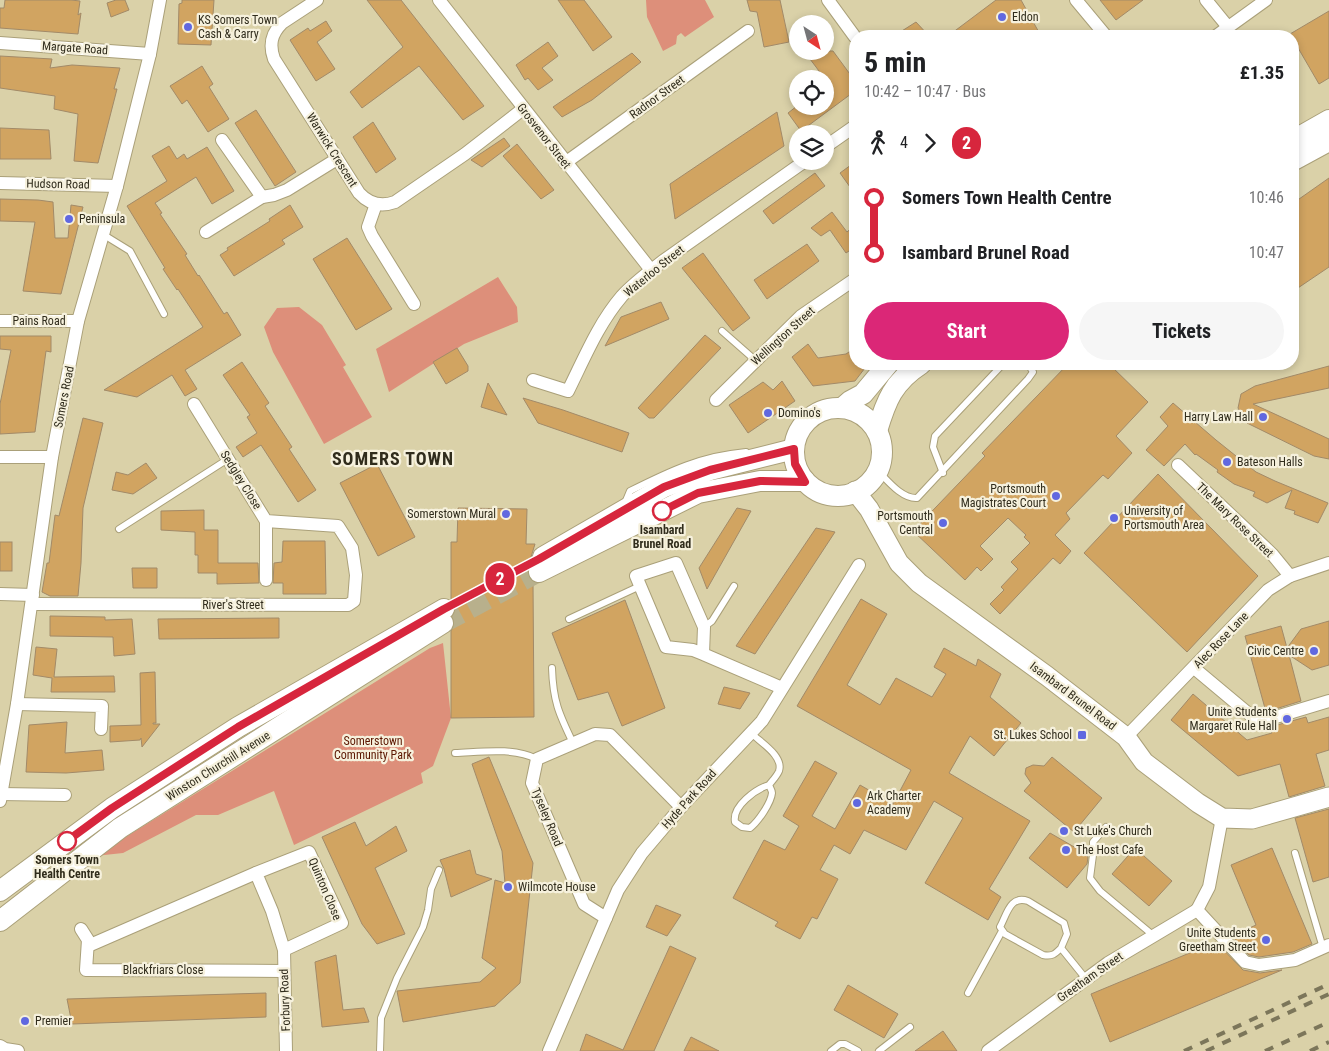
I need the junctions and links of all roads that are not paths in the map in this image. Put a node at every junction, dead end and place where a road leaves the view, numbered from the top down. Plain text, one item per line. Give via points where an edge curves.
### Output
1 (160, 0) edge
2 (317, 0) edge
3 (439, 0) edge
4 (828, 0) edge
5 (1076, 0) edge
6 (1206, 0) edge
7 (1266, 0) edge
8 (1228, 27) junction
9 (850, 30) edge
10 (1101, 30) edge
11 (1224, 30) edge
12 (748, 32) dead end
13 (0, 43) edge
14 (150, 54) junction
15 (523, 109) junction
16 (1329, 120) edge
17 (849, 130) edge
18 (1299, 137) edge
19 (222, 140) dead end
20 (834, 141) edge
21 (1329, 141) edge
22 (1299, 157) edge
23 (337, 159) junction
24 (565, 163) junction
25 (792, 170) edge
26 (0, 183) edge
27 (117, 186) junction
28 (262, 197) junction
29 (376, 204) junction
30 (206, 232) dead end
31 (104, 235) junction
32 (650, 270) junction
33 (849, 283) edge
34 (414, 304) dead end
35 (164, 314) dead end
36 (0, 321) edge
37 (78, 321) junction
38 (722, 331) dead end
39 (755, 360) junction
40 (883, 370) edge
41 (913, 370) edge
42 (997, 370) edge
43 (1032, 370) edge
44 (533, 380) dead end
45 (716, 400) dead end
46 (194, 404) dead end
47 (842, 408) junction
48 (877, 431) junction
49 (794, 449) junction
50 (52, 457) junction
51 (0, 458) edge
52 (228, 459) junction
53 (1178, 465) dead end
54 (878, 471) junction
55 (943, 473) junction
56 (805, 482) junction
57 (855, 491) junction
58 (266, 522) junction
59 (338, 526) joint
60 (119, 529) dead end
61 (1329, 562) edge
62 (859, 565) dead end
63 (1290, 576) junction
64 (266, 580) dead end
65 (640, 586) junction
66 (734, 586) dead end
67 (0, 594) edge
68 (33, 600) junction
69 (568, 619) dead end
70 (704, 627) junction
71 (703, 654) junction
72 (552, 668) dead end
73 (1194, 668) junction
74 (782, 688) junction
75 (1329, 701) edge
76 (17, 704) junction
77 (101, 729) dead end
78 (751, 733) junction
79 (6, 736) edge
80 (1126, 737) junction
81 (573, 743) junction
82 (455, 753) dead end
83 (537, 759) junction
84 (769, 785) junction
85 (65, 795) dead end
86 (0, 797) edge
87 (1329, 797) edge
88 (681, 807) junction
89 (1222, 818) junction
90 (1106, 827) dead end
91 (1294, 853) dead end
92 (439, 870) dead end
93 (256, 873) junction
94 (0, 891) edge
95 (1197, 910) junction
96 (606, 918) junction
97 (0, 921) edge
98 (80, 929) dead end
99 (1002, 931) junction
100 (1154, 936) junction
101 (88, 946) junction
102 (1326, 946) edge
103 (1061, 948) junction
104 (284, 950) junction
105 (283, 971) junction
106 (1086, 979) junction
107 (968, 993) dead end
108 (910, 1027) dead end
109 (3, 1049) edge
110 (18, 1051) edge
111 (286, 1051) edge
112 (380, 1051) edge
113 (549, 1051) edge
114 (831, 1051) edge
115 (858, 1051) edge
116 (879, 1051) edge
117 (988, 1051) edge

1 - 14 street, Somers Road
2 - 23 street, Warwick Crescent via 282,23 271,46 274,59
3 - 15 street, Grosvenor Street
4 - 9 street
5 - 10 street
6 - 8 street
7 - 8 street
8 - 11 street
12 - 24 street, Radnor Street
13 - 14 street, Margate Road
14 - 27 street, Somers Road
15 - 24 street, Grosvenor Street
15 - 29 street via 395,202
16 - 18 main road
17 - 20 street
19 - 28 street
21 - 22 main road
23 - 28 street via 287,190
23 - 29 street, Warwick Crescent via 359,194
24 - 32 street, Grosvenor Street
25 - 32 street, Waterloo Street
26 - 27 street, Hudson Road
27 - 31 street, Somers Road
28 - 30 street
29 - 34 street via 368,227
31 - 35 lane via 130,251
31 - 37 street, Somers Road
32 - 44 street, Waterloo Street via 622,296 603,322 568,391
33 - 39 street, Wellington Street via 801,316
36 - 37 street, Pains Road
37 - 50 street, Somers Road
38 - 39 lane
39 - 45 street, Wellington Street
40 - 47 main road via 864,394
41 - 48 main road via 889,397
42 - 55 lane via 935,436 933,447
43 - 55 lane via 1028,379
46 - 52 street, Sedgley Close
47 - 48 main road via 854,411
47 - 49 main road via 825,410 813,416 798,433
48 - 54 main road via 882,453
49 - 56 main road via 795,464
49 - 56 main road via 710,470 664,487 539,566 698,493 760,481
50 - 51 street
50 - 68 street, Somers Road
52 - 58 street, Sedgley Close
52 - 60 lane
53 - 63 street, The Mary Rose Street via 1272,554
54 - 55 lane via 911,498 917,498
54 - 57 main road via 868,484
56 - 57 main road via 828,495 846,496
57 - 80 street, Isambard Brunel Road via 869,509 899,563 919,583
58 - 59 street, Sedgley Close
58 - 64 street
59 - 68 street, River's Street via 352,548 356,575 354,600 348,605
61 - 63 street, Alec Rose Lane
62 - 74 street, Hyde Park Road
63 - 73 street, Alec Rose Lane via 1268,590
65 - 69 lane
65 - 70 street via 636,576 676,563
65 - 71 street via 666,647
66 - 70 lane via 712,621
67 - 68 street, River's Street
68 - 76 street, Somers Road
70 - 71 street
71 - 74 street
72 - 81 lane via 557,709
73 - 75 street via 1255,719 1266,720
73 - 80 street, Alec Rose Lane
74 - 78 street, Hyde Park Road
76 - 77 street via 102,706
76 - 79 street, Somers Road
78 - 84 lane via 775,754 779,762 779,770
78 - 88 street, Hyde Park Road
79 - 86 street, Somers Road
80 - 89 street, Isambard Brunel Road via 1144,762
81 - 83 street
81 - 88 street via 595,734 610,735
82 - 83 lane via 512,752
83 - 96 street, Tyseley Road via 532,783 584,904
84 - 84 lane via 772,793 756,823 750,828 735,822 738,809 759,788
85 - 86 street
87 - 89 street via 1252,819
88 - 96 street, Hyde Park Road via 642,853 618,890
89 - 95 street via 1209,887
90 - 100 lane via 1093,842 1090,878 1100,891
91 - 102 lane
92 - 112 lane via 431,889 423,927 381,1018
93 - 101 street
93 - 104 street, Forbury Road
93 - 104 street, Quinton Close via 309,852 342,923
94 - 97 main road, Winston Churchill Avenue via 112,808 238,727 443,616 120,828
95 - 100 street, Greetham Street
95 - 102 street via 1245,962 1259,965 1295,960
96 - 113 street, Hyde Park Road
98 - 101 street, Blackfriars Close via 88,940
99 - 103 lane via 1043,955 1055,954
99 - 103 lane via 1000,927 1011,905 1021,899 1064,923 1067,934
99 - 107 lane
100 - 106 street, Greetham Street
101 - 105 street, Blackfriars Close via 86,970
103 - 106 lane
104 - 105 street, Forbury Road
105 - 111 street, Forbury Road
106 - 117 street, Greetham Street
108 - 116 lane
109 - 110 street
114 - 115 lane via 840,1044

